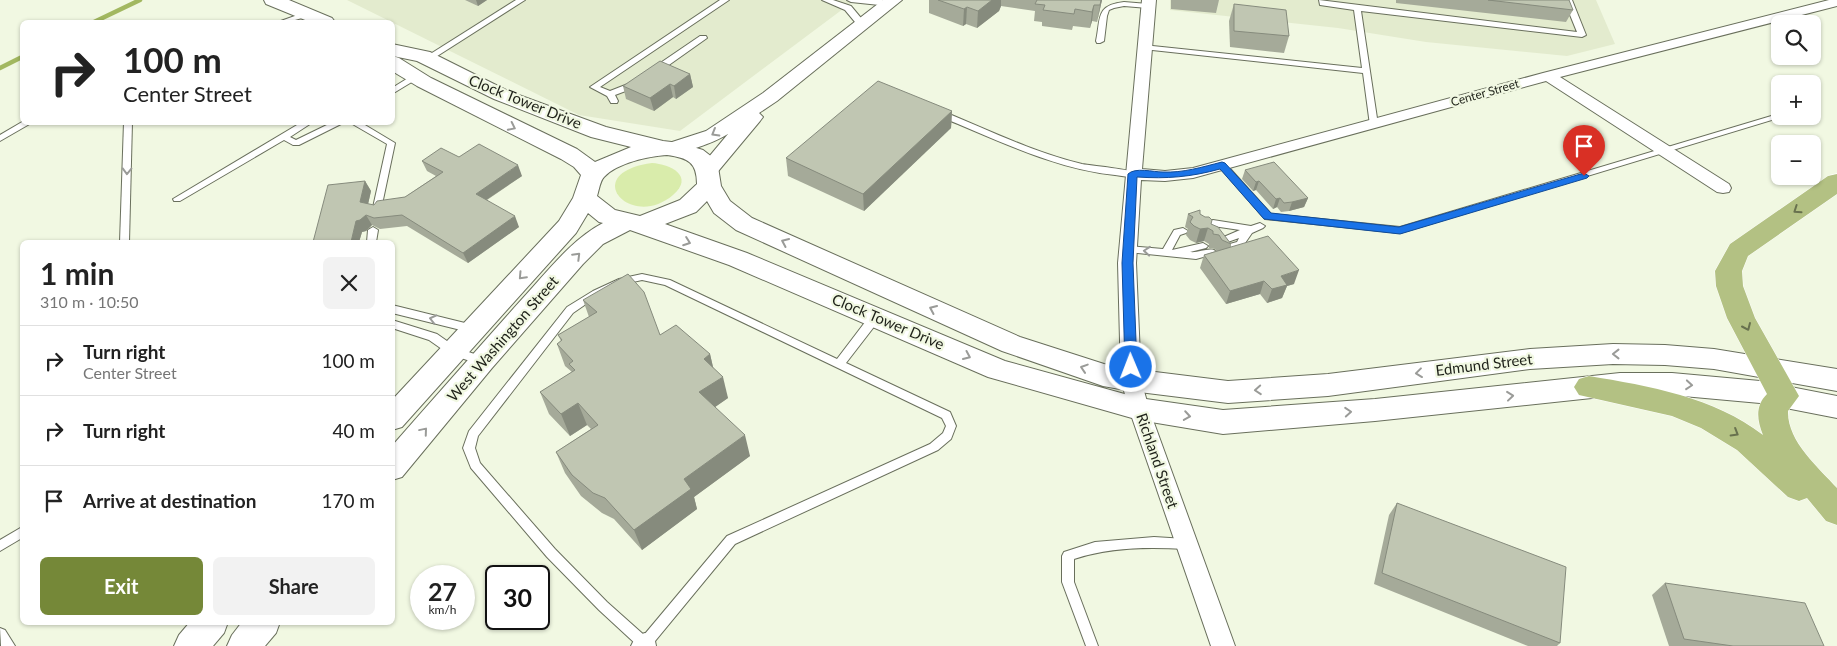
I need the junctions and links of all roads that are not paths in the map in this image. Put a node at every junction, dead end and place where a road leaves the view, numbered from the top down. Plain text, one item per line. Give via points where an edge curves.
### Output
1 (273, 0) edge
2 (521, 0) edge
3 (725, 0) edge
4 (826, 0) edge
5 (852, 0) edge
6 (1323, 0) edge
7 (1568, 0) edge
8 (892, 2) edge
9 (1837, 2) edge
10 (1148, 3) edge
11 (1356, 8) junction
12 (306, 14) junction
13 (288, 20) edge
14 (320, 20) edge
15 (866, 23) junction
16 (703, 38) dead end
17 (1100, 41) dead end
18 (1143, 47) junction
19 (395, 51) edge
20 (428, 58) junction
21 (1365, 70) junction
22 (401, 71) edge
23 (652, 73) edge
24 (1548, 76) junction
25 (644, 78) edge
26 (395, 85) edge
27 (770, 97) junction
28 (927, 108) edge
29 (1771, 119) edge
30 (24, 125) edge
31 (128, 125) edge
32 (304, 125) edge
33 (335, 125) edge
34 (359, 125) edge
35 (1374, 125) junction
36 (599, 132) junction
37 (284, 137) junction
38 (0, 138) edge
39 (668, 148) junction
40 (1664, 150) junction
41 (1222, 165) junction
42 (1133, 174) junction
43 (709, 178) junction
44 (1837, 182) edge
45 (589, 186) junction
46 (1723, 188) dead end
47 (177, 199) dead end
48 (377, 212) edge
49 (633, 223) junction
50 (1255, 228) junction
51 (374, 230) edge
52 (125, 240) edge
53 (372, 240) edge
54 (1199, 244) junction
55 (1128, 249) junction
56 (1166, 253) junction
57 (395, 310) edge
58 (876, 316) junction
59 (395, 325) edge
60 (473, 329) junction
61 (453, 351) junction
62 (482, 361) junction
63 (839, 364) junction
64 (1766, 367) junction
65 (1131, 380) junction
66 (1837, 380) edge
67 (1589, 387) junction
68 (1784, 396) junction
69 (1837, 407) edge
70 (1139, 409) junction
71 (395, 416) edge
72 (395, 464) edge
73 (1837, 511) edge
74 (1837, 524) edge
75 (20, 533) edge
76 (1186, 544) junction
77 (0, 546) edge
78 (209, 625) edge
79 (262, 625) edge
80 (0, 634) edge
81 (644, 645) edge
82 (8, 646) edge
83 (191, 646) edge
84 (244, 646) edge
85 (1092, 646) edge
86 (1223, 646) edge

1 - 12 main road
2 - 20 lane
3 - 25 lane via 594,87 612,98
4 - 15 lane via 848,8 858,20
5 - 8 lane
6 - 11 lane via 1323,3
7 - 11 lane via 1582,35
8 - 15 street
9 - 24 street, Center Street
10 - 17 lane via 1108,7 1104,12
10 - 18 street, Richland Street
11 - 21 lane
12 - 13 lane
12 - 14 main road
15 - 27 street
16 - 23 lane
18 - 21 lane
18 - 42 street, Richland Street
19 - 20 main road, Clock Tower Drive
20 - 36 main road, Clock Tower Drive via 500,95
21 - 35 lane
22 - 26 lane
22 - 36 main road via 432,74 514,110 583,132
22 -> 45 main road, Clock Tower Drive via 569,154 582,162
24 - 35 street, Center Street
24 - 40 street
27 -> 39 street via 713,135
27 - 43 street
28 - 42 lane via 1048,157 1108,172
29 - 40 lane
30 - 38 lane
31 -> 52 lane
32 - 37 lane
33 - 37 lane via 296,143
34 - 48 lane via 391,143
35 - 41 street, Center Street
36 - 39 main road, Clock Tower Drive
37 - 47 lane
39 - 43 main road, Clock Tower Drive via 702,159
39 - 45 main road via 623,156
40 - 41 lane via 1400,230 1268,217
40 - 46 street
41 - 42 street, Center Street via 1165,176
42 - 55 street, Richland Street
43 - 49 main road, West Washington Street via 688,206
65 -> 43 main road, Clock Tower Drive via 1104,375 1011,344 753,228 722,207
44 -> 64 main road via 1752,240 1739,250 1730,264 1729,287
45 - 49 main road, Clock Tower Drive via 607,216
45 -> 60 main road, West Washington Street via 568,227
49 -> 58 main road, Clock Tower Drive via 738,260
62 -> 49 main road, West Washington Street via 594,238
50 - 50 lane via 1249,248 1228,246
50 - 50 lane via 1227,232 1207,231 1214,223
51 - 53 lane
54 - 56 lane via 1190,250
54 - 56 lane via 1183,237
54 - 56 lane via 1200,262
56 -> 55 lane
55 - 65 street, Richland Street
60 -> 57 lane
58 - 63 lane
58 -> 70 main road, Clock Tower Drive via 998,370
59 - 61 lane via 433,337
60 - 61 main road, West Washington Street
61 - 62 lane
61 - 71 main road, West Washington Street
72 -> 62 main road, West Washington Street
63 - 81 lane via 946,415 951,426 947,436 934,447 731,540
63 - 81 lane via 667,282 642,277 622,281 570,310 473,434 470,448 474,466 550,553
64 -> 65 main road, Edmund Street via 1664,355 1613,354 1538,358 1328,385 1228,392
64 - 66 main road, Edmund Street
64 - 68 main road
65 - 70 street, Richland Street
67 -> 68 main road via 1672,384
70 -> 67 main road via 1223,422 1375,410
67 -> 74 main road via 1667,403 1732,431 1768,458
68 - 69 main road
68 - 73 main road via 1773,407 1776,432
70 - 76 street, Richland Street
75 - 77 lane
76 - 85 lane via 1154,542 1095,546 1068,556 1068,582
76 - 86 street, Richland Street
78 - 83 main road
79 - 84 main road
80 - 82 lane

